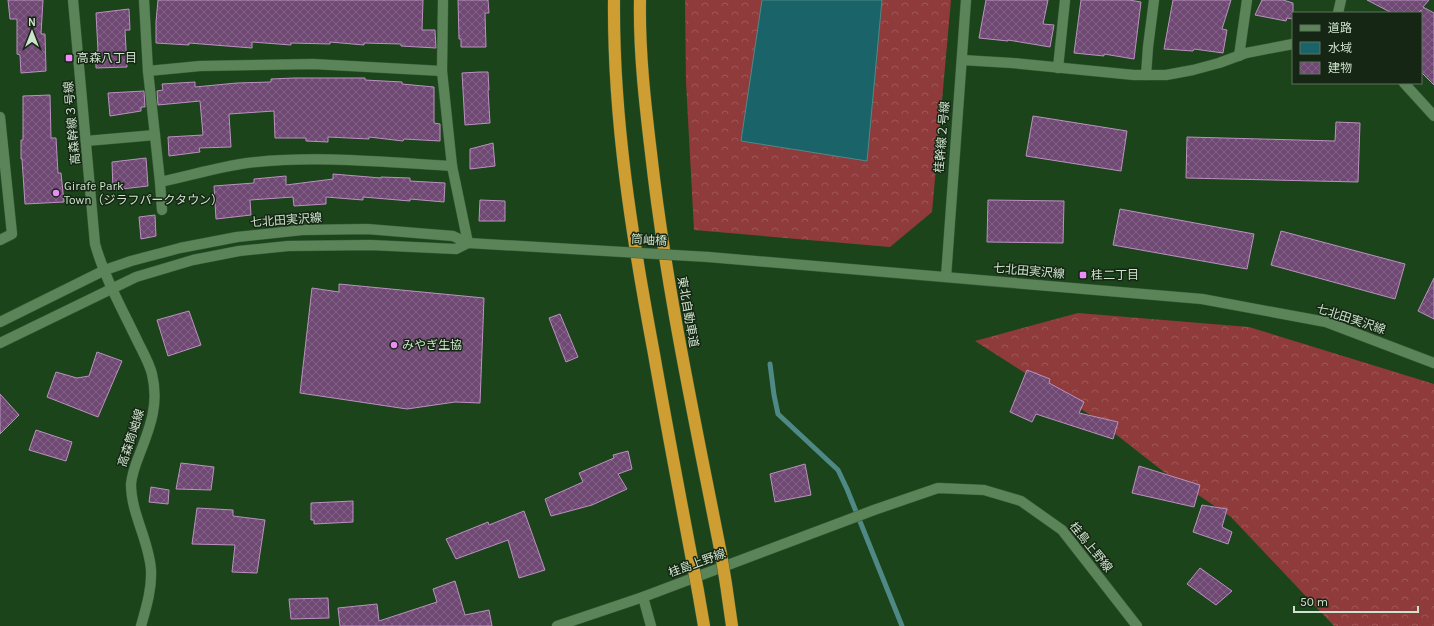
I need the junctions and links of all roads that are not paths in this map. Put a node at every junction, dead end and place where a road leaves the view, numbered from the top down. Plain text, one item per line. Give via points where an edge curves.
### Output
1 (73, 0) edge
2 (144, 0) edge
3 (443, 0) edge
4 (614, 0) edge
5 (640, 0) edge
6 (966, 0) edge
7 (1065, 0) edge
8 (1154, 0) edge
9 (1247, 0) edge
10 (1341, 0) edge
11 (1338, 12) edge
12 (1292, 44) edge
13 (1238, 56) junction
14 (962, 60) junction
15 (1058, 68) junction
16 (148, 71) junction
17 (442, 71) junction
18 (1146, 75) junction
19 (1405, 84) edge
20 (1434, 116) edge
21 (0, 117) edge
22 (1, 132) edge
23 (155, 134) junction
24 (86, 141) junction
25 (452, 166) junction
26 (160, 182) junction
27 (162, 210) dead end
28 (0, 240) edge
29 (468, 243) junction
30 (589, 250) joint
31 (708, 257) joint
32 (105, 270) junction
33 (946, 276) junction
34 (112, 288) junction
35 (0, 322) edge
36 (0, 343) edge
37 (1434, 363) edge
38 (643, 597) junction
39 (141, 626) edge
40 (557, 626) edge
41 (651, 626) edge
42 (704, 626) edge
43 (732, 626) edge
44 (1138, 626) edge

1 - 24 street, 高森幹線３号線
2 - 16 street
3 - 17 street
4 - 42 highway, bridge via 616,95 626,186 642,288
5 - 43 highway, 東北自動車道, bridge via 646,114 657,207
6 - 14 street, 桂幹線２号線
7 - 15 street
8 - 18 street
9 - 13 street
10 - 11 street
12 - 13 street
13 - 18 street via 1193,70 1166,75
14 - 15 street
14 - 33 street, 桂幹線２号線
15 - 18 street
16 - 17 street via 200,66 313,64
16 - 23 street
17 - 25 street
19 - 20 street
21 - 22 street
22 - 28 street via 12,234
23 - 24 street
23 - 26 street
24 - 32 street, 高森幹線３号線 via 96,244
25 - 26 street via 366,160 300,159 246,163
25 - 29 street
26 - 27 street
29 - 30 street, 七北田実沢線
29 - 32 street, 七北田実沢線 via 453,236 368,229 302,230 237,237 180,248
29 - 34 street via 456,249 363,245 288,246 239,251 193,260 136,276
30 - 31 street, 筒岫橋, bridge
31 - 33 street, 七北田実沢線
32 - 34 street, 高森幹線３号線
32 - 35 street, 七北田実沢線
33 - 37 street, 七北田実沢線 via 1202,298 1326,322
34 - 36 street
34 - 39 street, 高森筒岫線 via 152,372 156,393 154,413 134,468 131,484 133,503 151,569 150,590
38 - 40 street, 桂島上野線
38 - 41 street
38 - 44 street, 桂島上野線 via 938,488 984,490 1021,500 1062,530

